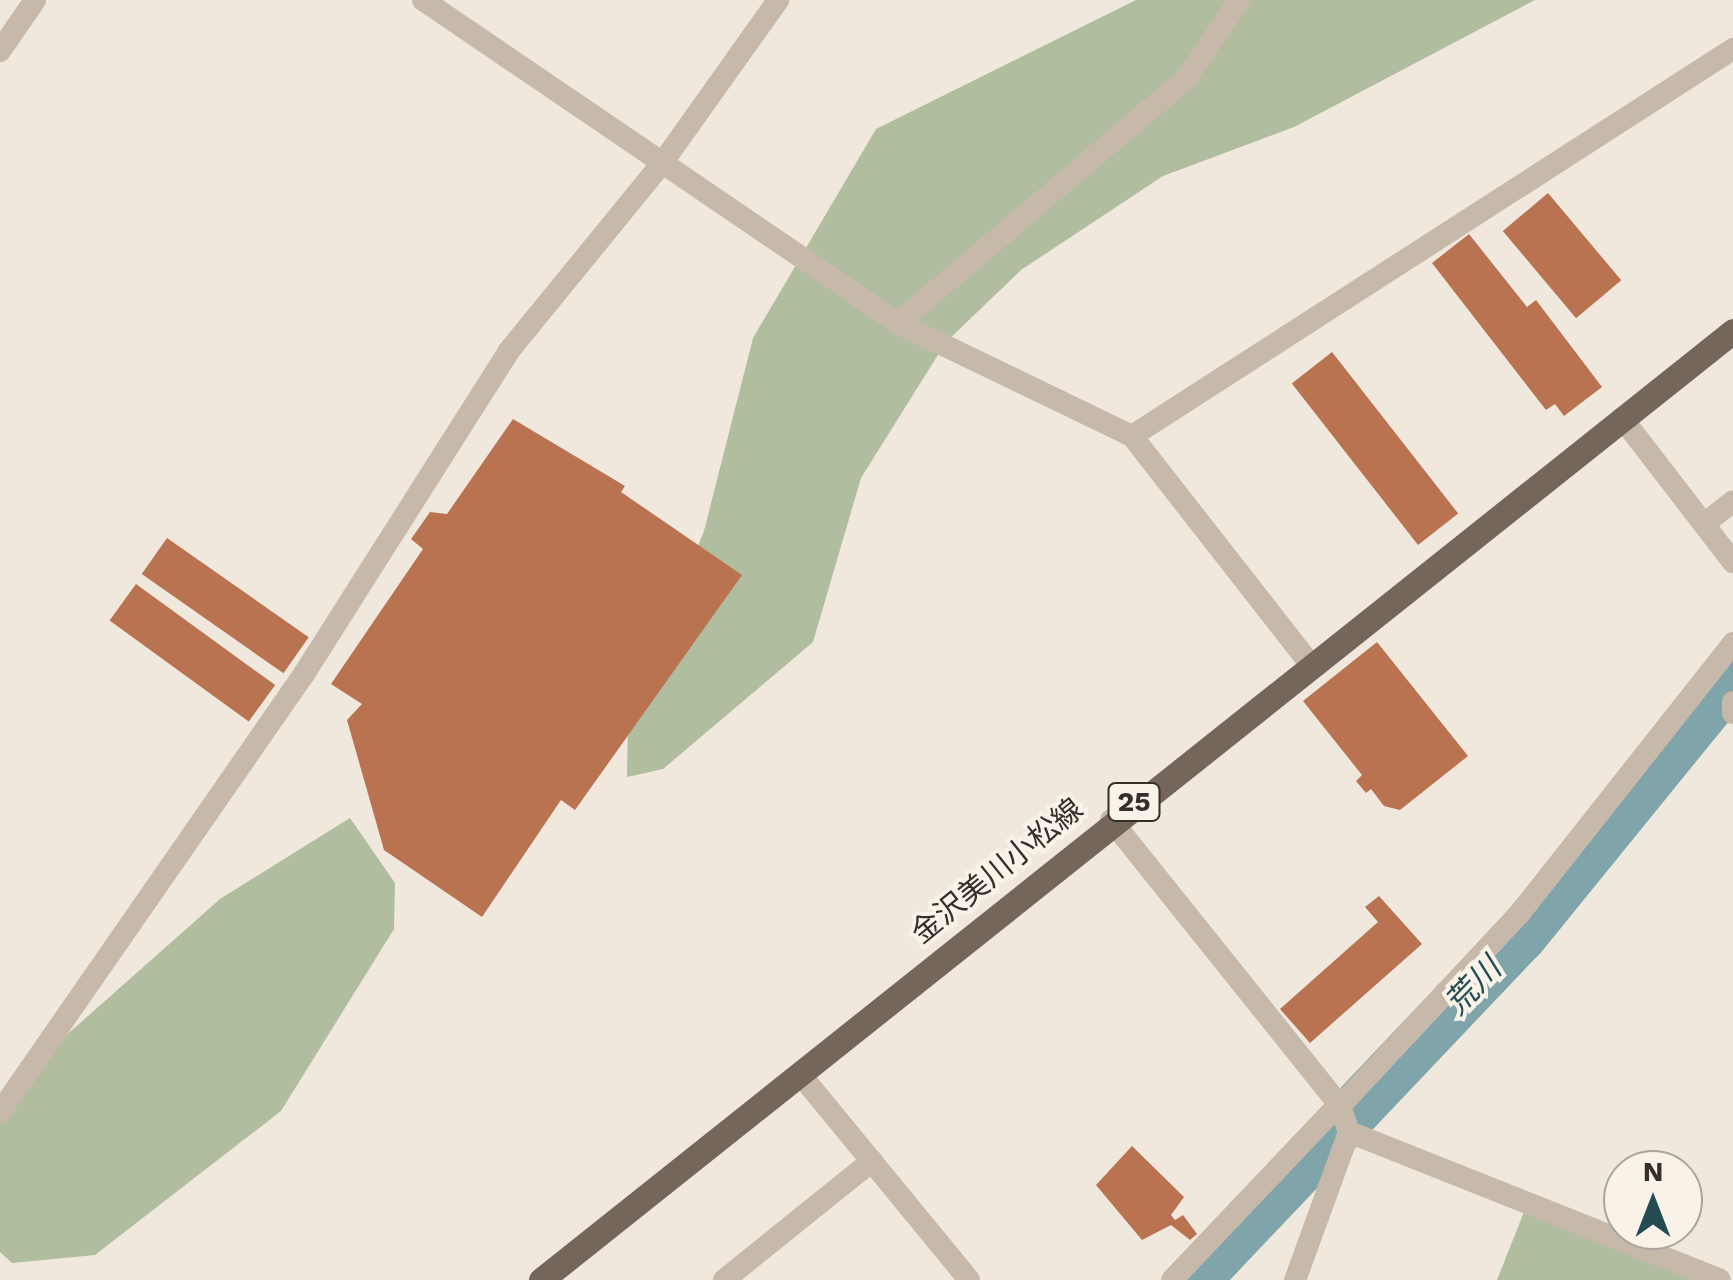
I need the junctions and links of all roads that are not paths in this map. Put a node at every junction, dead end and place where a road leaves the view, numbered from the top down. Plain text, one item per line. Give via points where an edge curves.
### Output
1 (35, 0) edge
2 (423, 0) edge
3 (778, 0) edge
4 (1239, 0) edge
5 (1733, 49) edge
6 (0, 51) edge
7 (664, 162) junction
8 (898, 323) junction
9 (1733, 331) edge
10 (1622, 418) junction
11 (1132, 436) junction
12 (1733, 501) edge
13 (1704, 524) junction
14 (1733, 562) edge
15 (1733, 643) edge
16 (1310, 664) junction
17 (1733, 702) edge
18 (1733, 713) edge
19 (1111, 820) junction
20 (800, 1074) junction
21 (1340, 1105) junction
22 (0, 1112) edge
23 (1348, 1131) junction
24 (872, 1161) junction
25 (966, 1279) edge
26 (541, 1280) edge
27 (724, 1280) edge
28 (1172, 1280) edge
29 (1294, 1280) edge
30 (1720, 1280) edge

1 - 6 street
2 - 7 street
3 - 7 street
4 - 8 street via 1186,79
5 - 11 street
7 - 8 street
7 - 22 street via 508,352 304,674
8 - 11 street
9 - 10 main road, 金沢美川小松線 / 25
10 - 13 street
10 - 16 main road, 金沢美川小松線 / 25
11 - 16 street
12 - 13 street
13 - 14 street
15 - 21 street via 1520,913
16 - 19 main road, 金沢美川小松線 / 25
17 - 18 street
19 - 20 main road, 金沢美川小松線 / 25
19 - 21 street
20 - 24 street
20 - 26 main road, 金沢美川小松線 / 25
21 - 23 street
21 - 28 street
23 - 29 street
23 - 30 street
24 - 25 street
24 - 27 street

